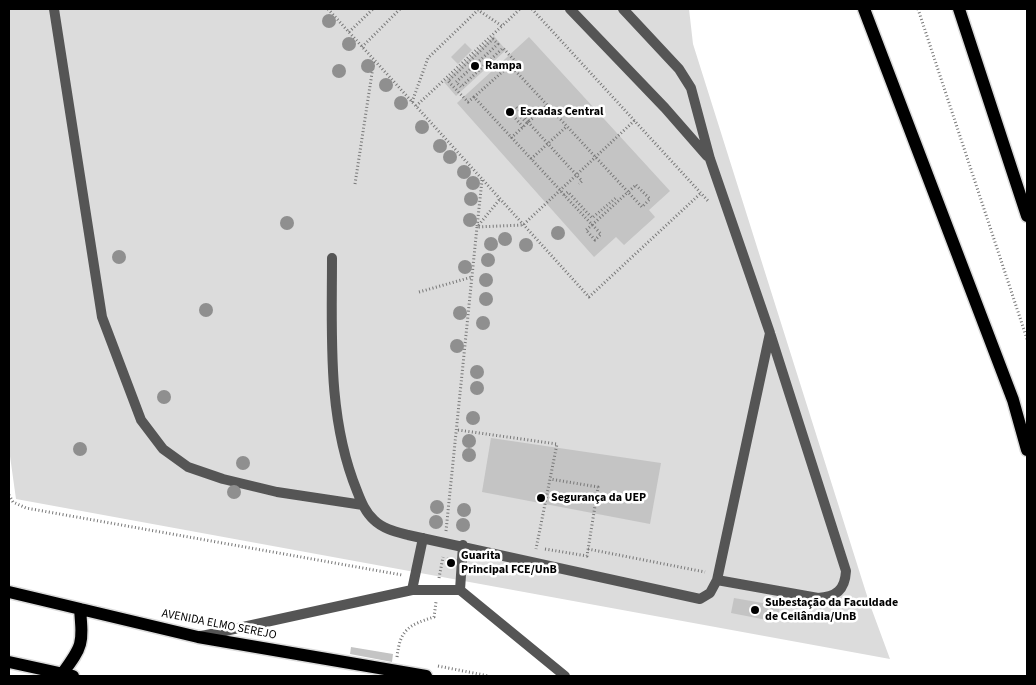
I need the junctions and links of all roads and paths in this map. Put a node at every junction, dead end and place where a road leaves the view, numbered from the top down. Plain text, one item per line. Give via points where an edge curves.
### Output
1 (54, 9) edge
2 (328, 9) edge
3 (373, 9) edge
4 (400, 9) edge
5 (477, 9) edge
6 (520, 9) edge
7 (532, 9) edge
8 (570, 9) edge
9 (624, 9) edge
10 (864, 9) edge
11 (918, 9) edge
12 (959, 9) edge
13 (502, 26) junction
14 (349, 32) junction
15 (362, 47) junction
16 (374, 60) junction
17 (510, 65) junction
18 (474, 97) junction
19 (412, 102) junction
20 (546, 105) junction
21 (416, 106) junction
22 (521, 117) dead end
23 (635, 120) junction
24 (528, 122) junction
25 (566, 126) junction
26 (523, 127) junction
27 (511, 138) junction
28 (548, 143) junction
29 (595, 157) junction
30 (531, 159) junction
31 (710, 159) junction
32 (577, 175) junction
33 (482, 179) junction
34 (582, 181) dead end
35 (355, 184) dead end
36 (560, 190) junction
37 (628, 192) junction
38 (702, 193) junction
39 (564, 195) junction
40 (617, 197) dead end
41 (500, 199) junction
42 (713, 207) dead end
43 (1027, 216) edge
44 (523, 225) junction
45 (594, 225) junction
46 (477, 226) junction
47 (332, 258) dead end
48 (472, 277) junction
49 (419, 292) dead end
50 (770, 333) junction
51 (1027, 338) edge
52 (458, 430) junction
53 (1027, 450) edge
54 (550, 479) junction
55 (9, 495) edge
56 (363, 505) junction
57 (423, 538) junction
58 (445, 542) junction
59 (464, 545) junction
60 (537, 547) junction
61 (588, 549) junction
62 (534, 562) junction
63 (415, 577) junction
64 (714, 577) junction
65 (438, 589) junction
66 (412, 590) junction
67 (460, 590) junction
68 (10, 592) edge
69 (80, 609) junction
70 (198, 637) junction
71 (397, 658) dead end
72 (9, 662) edge
73 (67, 675) edge
74 (426, 676) edge
75 (565, 676) edge

1 - 56 lane via 102,317 141,420 163,449 188,467 277,492
2 - 14 path
3 - 14 path
4 - 15 path
5 - 13 path
5 - 19 path via 428,58
6 - 13 path
7 - 23 path
8 - 31 lane
9 - 31 lane via 684,76 694,96
10 - 53 main road via 1014,400
11 - 51 path
12 - 43 main road
13 - 21 path
14 - 15 path
15 - 16 path
16 - 19 path
16 - 35 path
17 - 18 path
17 - 18 path via 514,60 503,48 461,87 456,82 498,44 494,39 448,81 468,102
17 - 20 path
18 - 27 path
19 - 21 path
20 - 24 path
20 - 25 path
21 - 33 path
22 - 24 path
23 - 29 path
23 - 38 path
24 - 26 path
24 - 26 path via 516,107 510,112
24 - 28 path
25 - 28 path
25 - 29 path
26 - 27 path
27 - 30 path
28 - 30 path
28 - 32 path
29 - 32 path
29 - 37 path
30 - 36 path
31 - 50 lane
32 - 34 path
32 - 36 path
33 - 41 path
33 - 46 path
36 - 39 path
36 - 44 path
37 - 37 path via 636,185 650,200 642,207
37 - 45 path
38 - 42 path
38 - 44 path via 589,298
39 - 40 path via 568,192 592,218
39 - 45 path
41 - 44 path
41 - 46 path
44 - 46 path
45 - 45 path via 586,230 595,240 601,234
46 - 48 path
47 - 56 lane via 335,407 347,466
48 - 49 path
48 - 52 path
50 - 64 lane
50 - 64 lane via 846,571 845,579 836,594 818,598
52 - 54 path via 556,444
52 - 58 path
54 - 60 path
54 - 61 path via 598,488
55 - 63 path via 12,502 26,508
56 - 57 lane via 384,527
57 - 58 lane
57 - 63 lane
58 - 59 lane
59 - 62 lane
59 - 67 lane
60 - 61 path via 587,556
60 - 62 path
61 - 64 path
62 - 64 lane via 700,599 710,593
63 - 66 lane
65 - 66 lane
65 - 67 lane
65 - 71 path via 434,617 414,623 399,638
66 - 70 lane
67 - 75 lane
68 - 69 main road, AVENIDA ELMO SEREJO
69 - 70 main road, AVENIDA ELMO SEREJO
69 - 73 main road via 83,639
70 - 74 main road, AVENIDA ELMO SEREJO
72 - 73 main road

